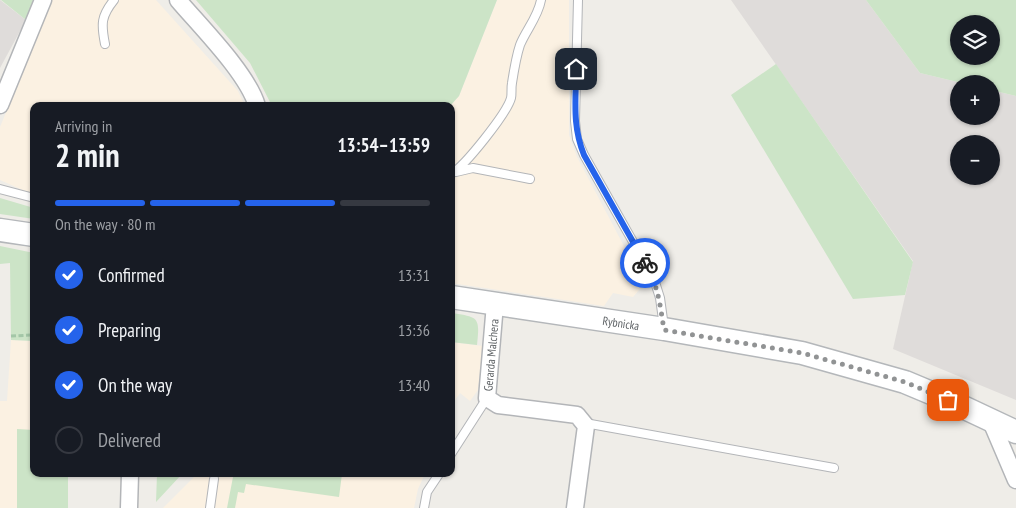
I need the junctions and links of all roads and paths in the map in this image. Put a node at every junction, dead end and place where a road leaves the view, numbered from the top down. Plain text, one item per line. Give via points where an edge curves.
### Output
1 (43, 0) edge
2 (114, 0) edge
3 (178, 0) edge
4 (541, 0) edge
5 (578, 0) edge
6 (105, 44) dead end
7 (256, 102) edge
8 (0, 105) edge
9 (455, 171) edge
10 (455, 172) edge
11 (530, 180) dead end
12 (0, 189) edge
13 (30, 197) edge
14 (0, 230) edge
15 (30, 234) edge
16 (455, 298) edge
17 (495, 304) junction
18 (664, 330) junction
19 (30, 335) edge
20 (11, 336) dead end
21 (487, 398) junction
22 (990, 419) junction
23 (583, 422) junction
24 (1016, 432) edge
25 (455, 448) edge
26 (834, 468) dead end
27 (130, 477) edge
28 (437, 477) edge
29 (214, 479) dead end
30 (1016, 480) edge
31 (129, 508) edge
32 (210, 508) edge
33 (424, 508) edge
34 (575, 508) edge

1 - 8 street
2 - 6 lane via 103,18
3 - 7 street via 232,63
4 - 9 lane via 517,55 511,99 502,115
5 - 18 lane via 577,138 654,279
10 - 11 lane via 473,168
12 - 13 lane
14 - 15 street
16 - 17 street, Rybnicka
17 - 18 street, Rybnicka
17 - 21 street, Gerarda Malchera
18 - 22 street, Rybnicka via 802,353 905,382
19 - 20 path
21 - 23 street, Gerarda Malchera via 498,405 577,415
21 - 25 lane
22 - 24 street, Rybnicka
22 - 30 street
23 - 26 lane
23 - 34 street via 586,426
27 - 31 street
28 - 33 lane via 427,492
29 - 32 lane

